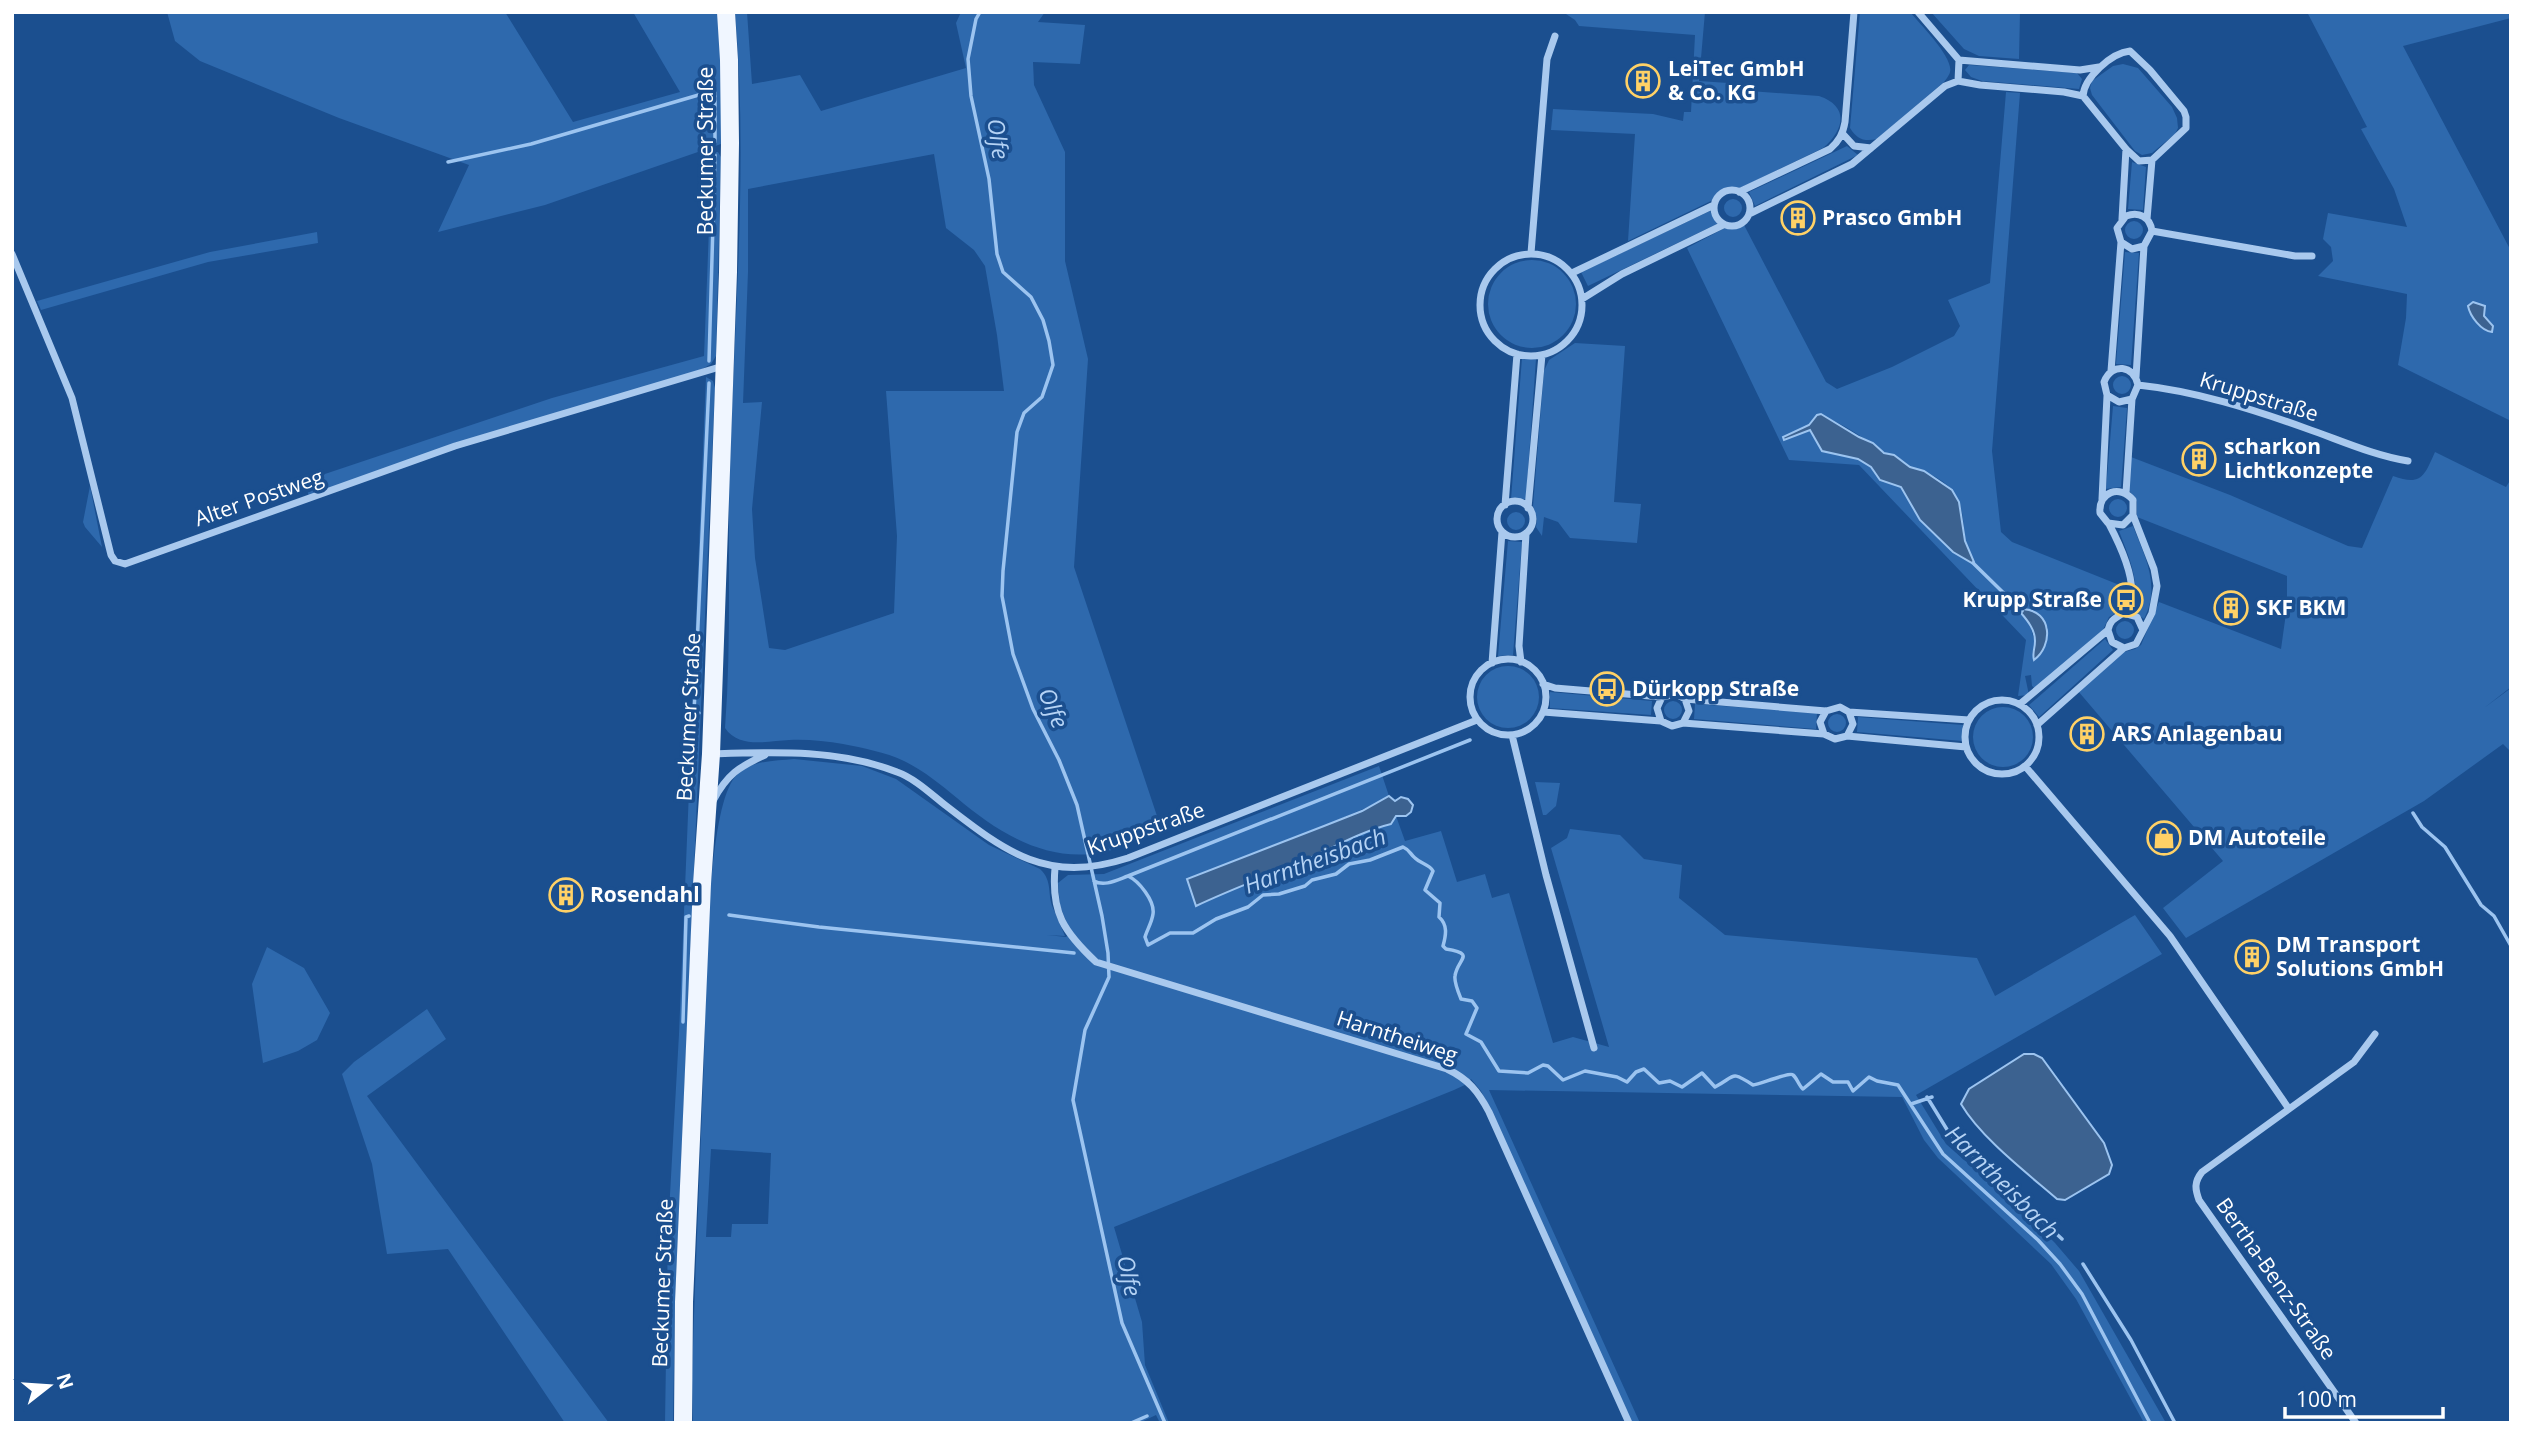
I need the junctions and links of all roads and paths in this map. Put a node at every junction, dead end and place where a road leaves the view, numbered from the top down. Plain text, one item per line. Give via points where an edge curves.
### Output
1 (726, 12) edge
2 (1854, 12) edge
3 (1918, 12) edge
4 (1555, 36) dead end
5 (1959, 60) junction
6 (2103, 66) junction
7 (1958, 81) junction
8 (2083, 96) junction
9 (1843, 134) junction
10 (1872, 148) junction
11 (2126, 149) junction
12 (2152, 160) junction
13 (1738, 192) junction
14 (1714, 205) junction
15 (1749, 214) junction
16 (2122, 219) junction
17 (2147, 219) junction
18 (1723, 225) junction
19 (2152, 231) junction
20 (2120, 242) junction
21 (2144, 246) junction
22 (1531, 253) junction
23 (12, 254) edge
24 (2312, 256) dead end
25 (1572, 273) junction
26 (1582, 299) junction
27 (1517, 354) junction
28 (1542, 355) junction
29 (725, 365) junction
30 (2111, 371) junction
31 (2137, 381) junction
32 (2107, 396) junction
33 (2132, 399) junction
34 (2408, 461) dead end
35 (2126, 493) junction
36 (2102, 500) junction
37 (1505, 505) junction
38 (1528, 508) junction
39 (2133, 515) junction
40 (2108, 523) junction
41 (1503, 532) junction
42 (1526, 534) junction
43 (2123, 613) junction
44 (2142, 628) junction
45 (2108, 630) junction
46 (2124, 648) junction
47 (1521, 662) junction
48 (1492, 663) junction
49 (1543, 684) junction
50 (1662, 697) junction
51 (1685, 699) junction
52 (2020, 704) junction
53 (1826, 710) junction
54 (1543, 712) junction
55 (1849, 712) junction
56 (1476, 720) junction
57 (1969, 720) junction
58 (1661, 721) junction
59 (1683, 723) junction
60 (2037, 725) junction
61 (1824, 734) junction
62 (1512, 735) junction
63 (1847, 736) junction
64 (1966, 747) junction
65 (769, 753) junction
66 (711, 754) junction
67 (2025, 766) junction
68 (707, 818) junction
69 (1055, 868) junction
70 (2375, 1034) dead end
71 (1594, 1048) dead end
72 (2289, 1109) junction
73 (682, 1423) edge
74 (1629, 1423) edge
75 (2356, 1423) edge

1 - 29 main road, Beckumer Straße via 730,144
2 - 9 street
3 - 5 street
4 - 22 street via 1547,60
5 - 6 street via 2080,70
5 - 7 street
6 - 8 street via 2087,81
6 - 12 street via 2123,52 2133,52 2186,117 2183,132
7 - 8 street
7 - 10 street via 1945,86
8 - 11 street
9 - 10 street via 1854,146
9 - 13 street via 1830,149
10 - 15 street via 1852,164
11 - 12 street via 2140,161
11 - 16 street
12 - 17 street
13 - 14 street via 1723,192
13 - 15 street via 1748,200
14 - 18 street
14 - 25 street
15 - 18 street via 1741,224
16 - 17 street via 2136,214
16 - 20 street via 2117,228
17 - 19 street
18 - 26 street via 1622,274
19 - 21 street
19 - 24 street
20 - 21 street via 2132,249
20 - 30 street
21 - 31 street
22 - 25 street via 1558,261
22 - 27 street via 1504,261 1482,292 1481,312 1487,330 1499,345
23 - 29 street, Alter Postweg via 72,398 111,555 125,564 455,446
25 - 26 street
26 - 28 street via 1581,317 1572,336
27 - 28 street
27 - 37 street
28 - 38 street
29 - 66 main road, Beckumer Straße
30 - 31 street, Kruppstraße via 2123,368
30 - 32 street via 2104,382
31 - 33 street
31 - 34 street, Kruppstraße via 2235,405
32 - 33 street via 2119,402
32 - 36 street
33 - 35 street
35 - 36 street via 2114,491
35 - 39 street via 2133,500
36 - 40 street via 2100,513
37 - 38 street via 1517,502
37 - 41 street via 1498,515
38 - 42 street via 1532,524
39 - 40 street via 2123,524
39 - 44 street via 2157,586 2152,612
40 - 43 street via 2132,583 2131,600
41 - 42 street via 1514,537
41 - 48 street
42 - 47 street
43 - 44 street via 2137,617
43 - 45 street via 2112,618
44 - 46 street via 2136,644
45 - 46 street via 2112,642
45 - 52 street
46 - 60 street
47 - 48 street
47 - 49 street
48 - 56 street via 1481,670 1469,694
49 - 50 street
49 - 54 street
50 - 51 street via 1676,694
50 - 58 street via 1657,708
51 - 53 street
51 - 59 street via 1689,711
52 - 57 street via 1987,703
52 - 60 street
53 - 55 street via 1835,707
53 - 61 street via 1820,722
54 - 58 street
54 - 62 street via 1531,728
55 - 57 street
55 - 63 street via 1853,724
56 - 62 street via 1486,729
56 - 69 street, Kruppstraße via 1103,866
57 - 64 street
58 - 59 street via 1672,726
59 - 61 street
60 - 67 street via 2038,748
61 - 63 street via 1835,740
62 - 71 street
63 - 64 street
64 - 67 street via 1973,760 1998,774
65 - 66 street, Kruppstraße
65 - 68 street via 733,772
65 - 69 street, Kruppstraße via 864,760 900,773 991,841
66 - 68 main road, Beckumer Straße
67 - 72 street via 2170,936
68 - 73 main road, Beckumer Straße
69 - 74 street, Harntheiweg via 1056,907 1066,930 1097,962 1447,1069 1467,1080 1489,1112
70 - 72 street, Bertha-Benz-Straße via 2354,1062
72 - 75 street, Bertha-Benz-Straße via 2202,1172 2196,1193

